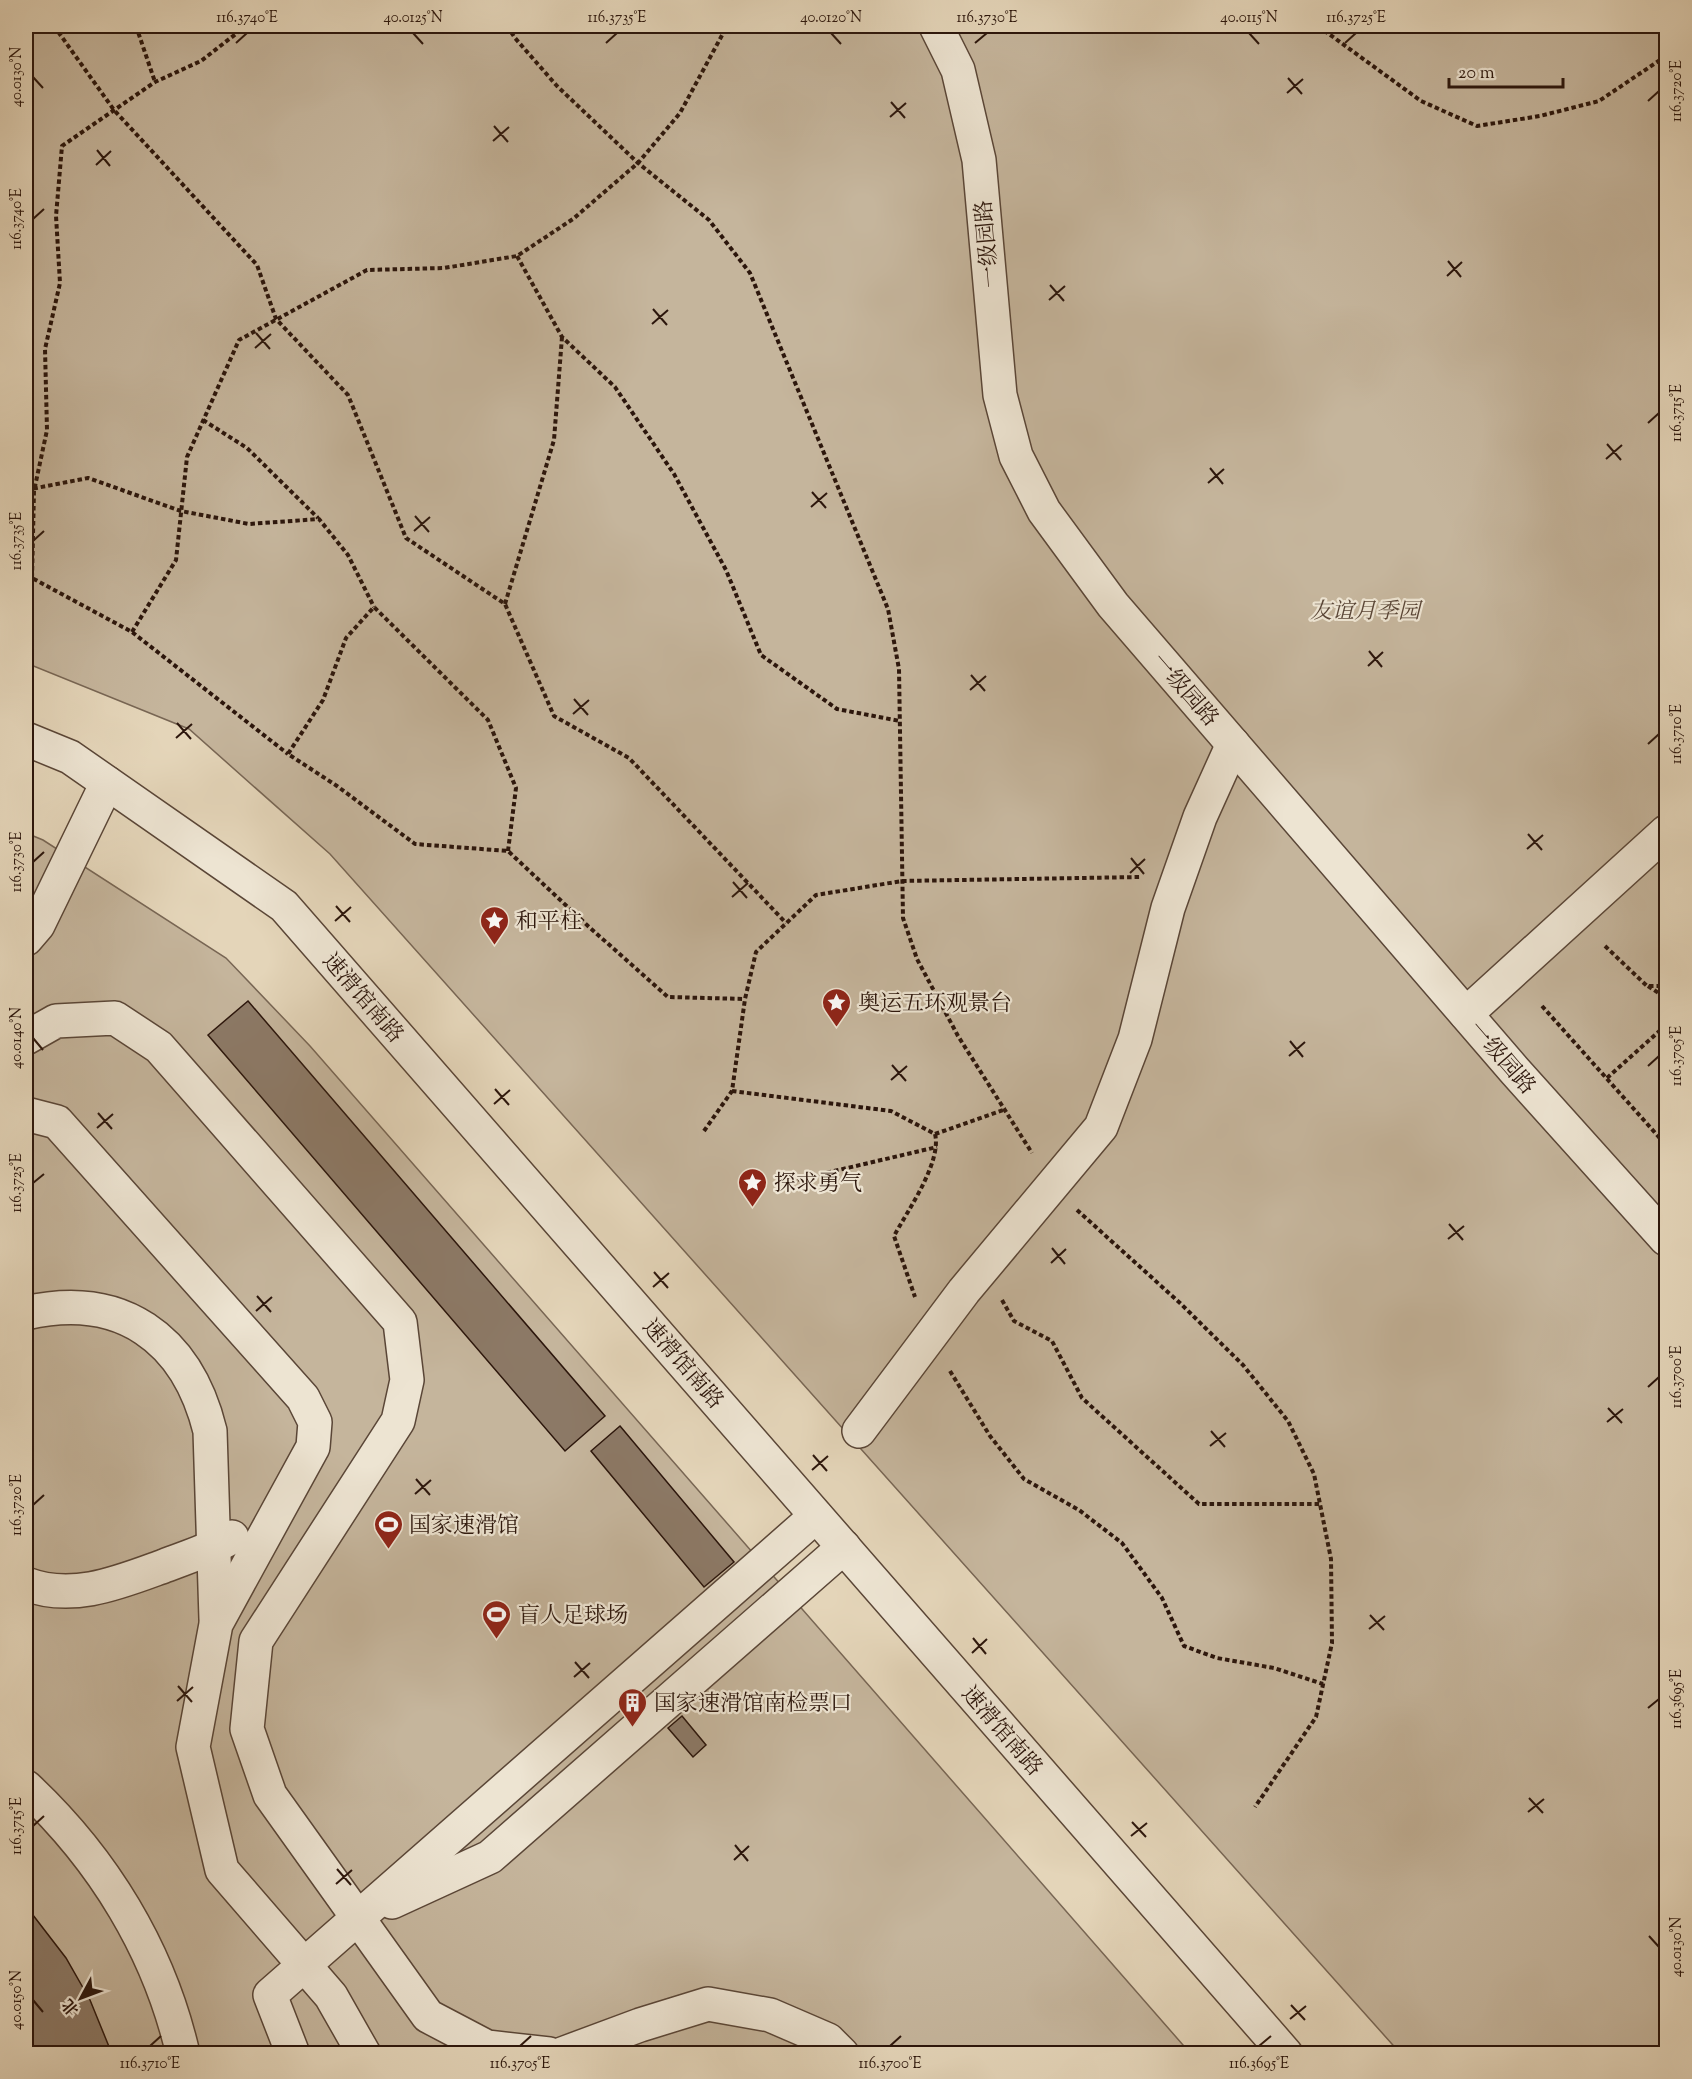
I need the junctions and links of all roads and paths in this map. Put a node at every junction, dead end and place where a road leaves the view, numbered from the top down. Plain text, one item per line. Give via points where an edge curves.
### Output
1 (54, 26) edge
2 (136, 26) edge
3 (246, 26) edge
4 (507, 26) edge
5 (727, 26) edge
6 (936, 26) edge
7 (1318, 26) edge
8 (1666, 56) edge
9 (155, 82) junction
10 (114, 111) junction
11 (639, 163) junction
12 (517, 256) junction
13 (276, 319) junction
14 (562, 337) junction
15 (203, 420) junction
16 (26, 490) edge
17 (34, 491) junction
18 (181, 512) junction
19 (319, 519) junction
20 (26, 578) edge
21 (32, 578) junction
22 (505, 604) junction
23 (374, 607) junction
24 (132, 632) junction
25 (900, 721) junction
26 (26, 739) edge
27 (1233, 744) junction
28 (288, 754) junction
29 (107, 783) junction
30 (1666, 832) edge
31 (508, 850) junction
32 (1178, 877) junction
33 (902, 881) junction
34 (786, 923) junction
35 (26, 939) edge
36 (1605, 946) dead end
37 (1647, 986) junction
38 (1666, 986) edge
39 (1666, 998) edge
40 (745, 999) junction
41 (1542, 1006) dead end
42 (1466, 1014) junction
43 (1666, 1024) edge
44 (26, 1038) edge
45 (1607, 1078) junction
46 (732, 1091) junction
47 (1006, 1109) junction
48 (26, 1114) edge
49 (704, 1131) dead end
50 (935, 1134) junction
51 (1666, 1144) edge
52 (938, 1146) junction
53 (783, 1183) dead end
54 (1051, 1185) junction
55 (1666, 1239) edge
56 (983, 1269) junction
57 (26, 1312) edge
58 (930, 1337) junction
59 (859, 1431) dead end
60 (1320, 1504) junction
61 (275, 1512) junction
62 (816, 1516) junction
63 (216, 1547) junction
64 (844, 1547) junction
65 (26, 1584) edge
66 (216, 1624) junction
67 (1323, 1684) junction
68 (26, 1787) edge
69 (1255, 1808) dead end
70 (358, 1918) junction
71 (304, 1965) junction
72 (183, 2054) edge
73 (293, 2054) edge
74 (364, 2054) edge
75 (549, 2054) edge
76 (562, 2054) edge
77 (842, 2054) edge
78 (1286, 2054) edge

1 - 10 path
2 - 9 path
3 - 9 path via 201,61
4 - 11 path via 557,86
5 - 11 path via 680,113
6 - 27 street, 一级园路 via 958,70 979,160 1000,395 1016,456 1044,511 1113,605
7 - 8 path via 1421,101 1477,126 1540,116 1599,100
9 - 10 path
10 - 13 path via 257,265
10 - 17 path via 62,146 56,216 60,283 45,349 46,430
11 - 12 path via 573,219
11 - 25 path via 710,220 750,273 888,609 899,669
12 - 13 path via 444,268 367,270
12 - 14 path
13 - 15 path via 238,340
13 - 22 path via 348,395 406,538
14 - 22 path via 554,440
14 - 25 path via 615,387 674,474 726,570 762,655 837,709
15 - 18 path via 187,457
15 - 19 path via 247,448
16 - 17 path
17 - 18 path via 88,478
17 - 21 path
18 - 19 path via 249,524
18 - 24 path via 176,560
19 - 23 path via 348,555
20 - 21 path
21 - 24 path
22 - 34 path via 555,716 629,758
23 - 28 path via 346,638 323,700
23 - 31 path via 488,720 516,788
24 - 28 path
25 - 33 path
26 - 29 street, 速滑馆南路 via 70,757
27 - 32 street
27 - 42 street, 一级园路
28 - 31 path via 415,844
29 - 35 street via 38,926
29 - 62 street, 速滑馆南路 via 284,906
30 - 42 street
31 - 40 path via 668,997
32 - 33 path
32 - 54 street via 1135,1039 1101,1127
33 - 34 path via 816,895
33 - 47 path via 903,918 916,959 958,1036
34 - 40 path via 756,952
36 - 37 path
37 - 38 path
37 - 39 path
40 - 46 path
41 - 45 path
42 - 55 street, 一级园路
43 - 45 path
44 - 70 street via 56,1022 115,1018 159,1047 400,1322 407,1380 398,1421 256,1641 249,1692 247,1729 270,1795
45 - 51 path
46 - 49 path
46 - 50 path via 891,1112
47 - 50 path
47 - 54 path
48 - 61 street via 57,1122 303,1398 315,1422 313,1447
50 - 52 path
52 - 53 path
52 - 58 path via 894,1236
54 - 56 street
54 - 60 path via 1243,1365 1288,1421 1314,1474
56 - 58 street
56 - 60 path via 1014,1321 1052,1341 1082,1398 1199,1504
57 - 63 street via 78,1306 106,1311 148,1331 176,1355 196,1387 210,1431
58 - 59 street
58 - 67 path via 990,1436 1024,1479 1078,1510 1122,1543 1162,1598 1184,1646
60 - 67 path via 1331,1559 1332,1643
61 - 63 street
61 - 66 street
62 - 64 street, 速滑馆南路
62 - 70 street
63 - 65 street via 87,1591 59,1591
63 - 66 street
64 - 70 street via 490,1857
64 - 78 street, 速滑馆南路
66 - 71 street via 193,1747 222,1870
67 - 69 path via 1316,1717
68 - 72 street via 63,1824 124,1906 164,1987
70 - 71 street
70 - 75 street via 428,2016 487,2047
71 - 73 street via 270,1995
71 - 74 street via 331,1996
76 - 77 street via 708,2004 770,2015 828,2040

